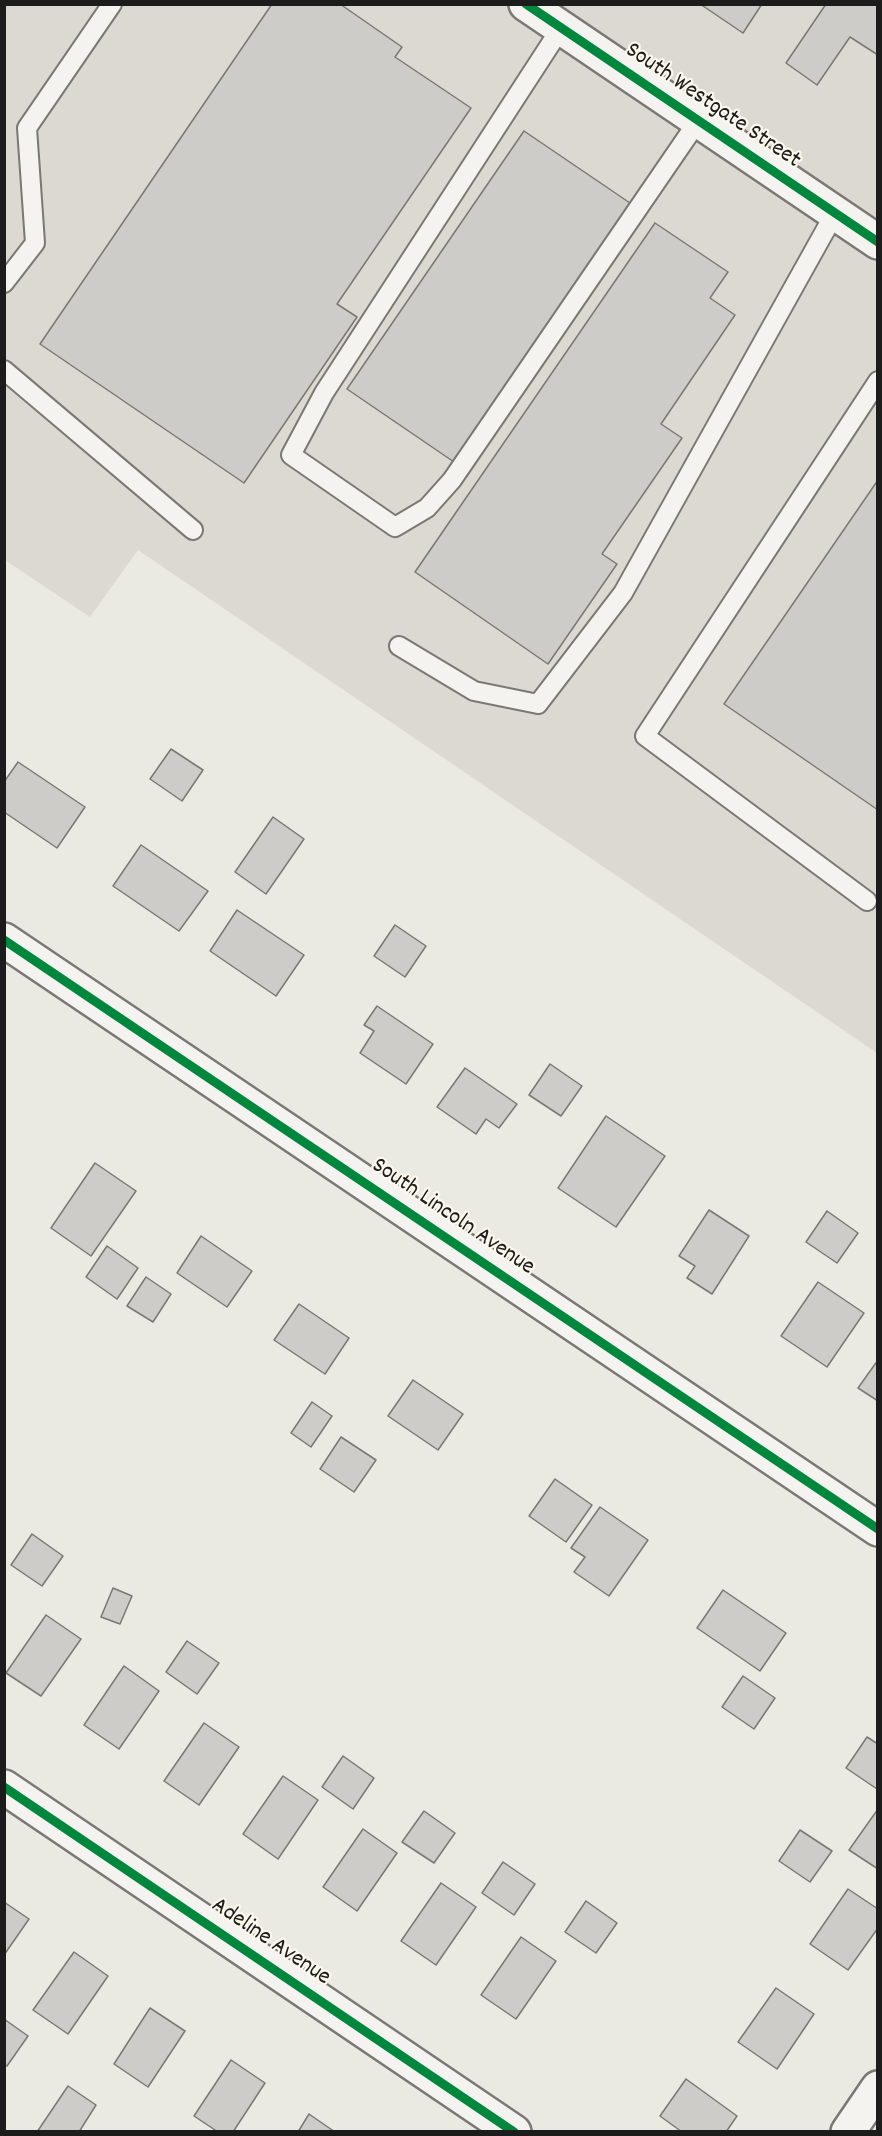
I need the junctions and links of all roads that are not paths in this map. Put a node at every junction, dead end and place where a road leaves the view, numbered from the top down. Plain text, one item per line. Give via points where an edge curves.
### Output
1 (112, 4) edge
2 (525, 4) edge
3 (561, 28) junction
4 (698, 121) junction
5 (835, 213) junction
6 (878, 242) edge
7 (4, 283) edge
8 (4, 370) edge
9 (878, 381) edge
10 (193, 530) dead end
11 (399, 646) dead end
12 (867, 901) dead end
13 (4, 940) edge
14 (878, 1529) edge
15 (4, 1787) edge
16 (878, 2088) edge
17 (514, 2132) edge
18 (848, 2132) edge

1 - 7 lane via 27,128 35,243
2 - 3 street, South Westgate Street
3 - 4 street, South Westgate Street
3 - 4 lane via 324,393 291,454 395,526 427,508 452,480
4 - 5 street, South Westgate Street
5 - 6 street, South Westgate Street
5 - 11 lane via 623,593 538,704 474,691
8 - 10 lane
9 - 12 lane via 645,736
13 - 14 street, South Lincoln Avenue
15 - 17 street, Adeline Avenue
16 - 18 street

